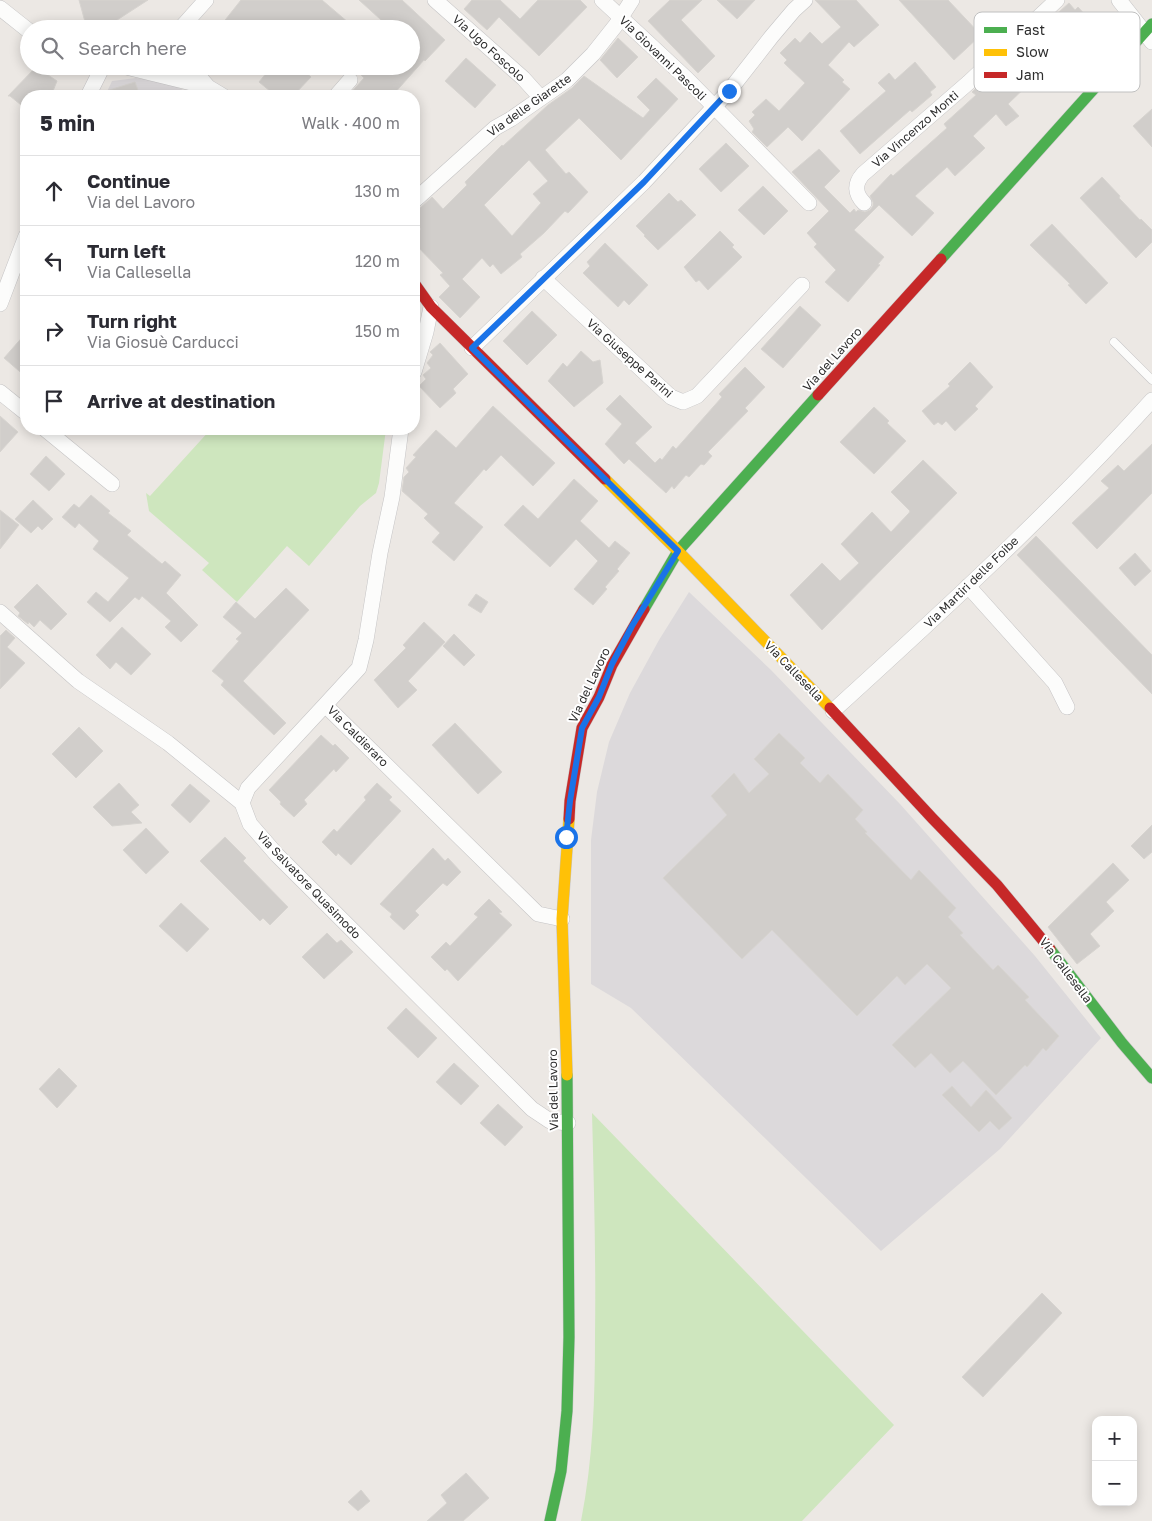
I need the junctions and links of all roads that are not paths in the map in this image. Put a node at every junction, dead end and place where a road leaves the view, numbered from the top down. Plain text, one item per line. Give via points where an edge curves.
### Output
1 (206, 0) edge
2 (435, 0) edge
3 (602, 0) edge
4 (632, 0) edge
5 (805, 0) edge
6 (1057, 0) edge
7 (1119, 0) edge
8 (0, 8) edge
9 (1044, 12) edge
10 (1130, 12) edge
11 (620, 17) junction
12 (188, 20) edge
13 (1140, 23) edge
14 (20, 24) edge
15 (1149, 33) edge
16 (1140, 43) edge
17 (99, 75) edge
18 (176, 75) edge
19 (198, 75) edge
20 (974, 77) edge
21 (350, 80) dead end
22 (208, 87) junction
23 (91, 90) edge
24 (213, 90) edge
25 (341, 90) edge
26 (1095, 92) edge
27 (541, 98) junction
28 (714, 108) junction
29 (420, 195) edge
30 (809, 203) dead end
31 (864, 203) dead end
32 (20, 252) edge
33 (543, 278) junction
34 (802, 285) dead end
35 (420, 292) edge
36 (0, 304) edge
37 (431, 307) junction
38 (1114, 342) dead end
39 (472, 348) junction
40 (420, 352) edge
41 (1152, 380) edge
42 (0, 392) edge
43 (1152, 400) edge
44 (20, 408) edge
45 (52, 435) edge
46 (400, 435) edge
47 (112, 484) dead end
48 (678, 551) junction
49 (968, 586) junction
50 (0, 612) edge
51 (325, 705) junction
52 (1067, 707) dead end
53 (833, 711) junction
54 (242, 803) junction
55 (562, 920) junction
56 (1152, 1078) edge
57 (568, 1123) junction
58 (554, 1519) edge

1 - 12 street
2 - 27 street, Via Ugo Foscolo
3 - 11 street, Via Giovanni Pascoli
4 - 11 street, Via delle Giarette
5 - 28 street
6 - 9 street, Via Vincenzo Monti
7 - 10 street
8 - 14 street
11 - 27 street, Via delle Giarette via 594,54 567,80
11 - 28 street, Via Giovanni Pascoli
13 - 15 street
15 - 16 street, Via del Lavoro
17 - 23 street
18 - 22 street
19 - 22 street
20 - 31 street, Via Vincenzo Monti via 862,174 856,186
21 - 25 street
22 - 24 street
26 - 48 street, Via del Lavoro
27 - 29 street, Via delle Giarette via 495,128
28 - 30 street, Via Giovanni Pascoli
28 - 33 street via 644,182
32 - 36 street
33 - 34 street, Via Giuseppe Parini via 671,397 683,402 697,396
33 - 39 street
35 - 37 street, Via Callesella
37 - 39 street, Via Callesella
37 - 40 street
38 - 41 lane
39 - 48 street, Via Callesella
42 - 44 street
43 - 49 street, Via Martiri delle Foibe via 1106,451
45 - 47 street
46 - 51 street, Via Caldieraro via 392,497 359,668
48 - 53 street, Via Callesella
48 - 55 street, Via del Lavoro via 632,626 582,728 570,801
49 - 52 street via 1055,683
49 - 53 street, Via Martiri delle Foibe
50 - 54 street, Via Salvatore Quasimodo via 78,681 168,742
51 - 54 street via 248,788
51 - 55 street, Via Caldieraro via 538,914
53 - 56 street, Via Callesella via 997,884
54 - 57 street, Via Salvatore Quasimodo via 250,824 277,855 532,1110 550,1121
55 - 57 street, Via del Lavoro
57 - 58 street, Via del Lavoro via 567,1411

